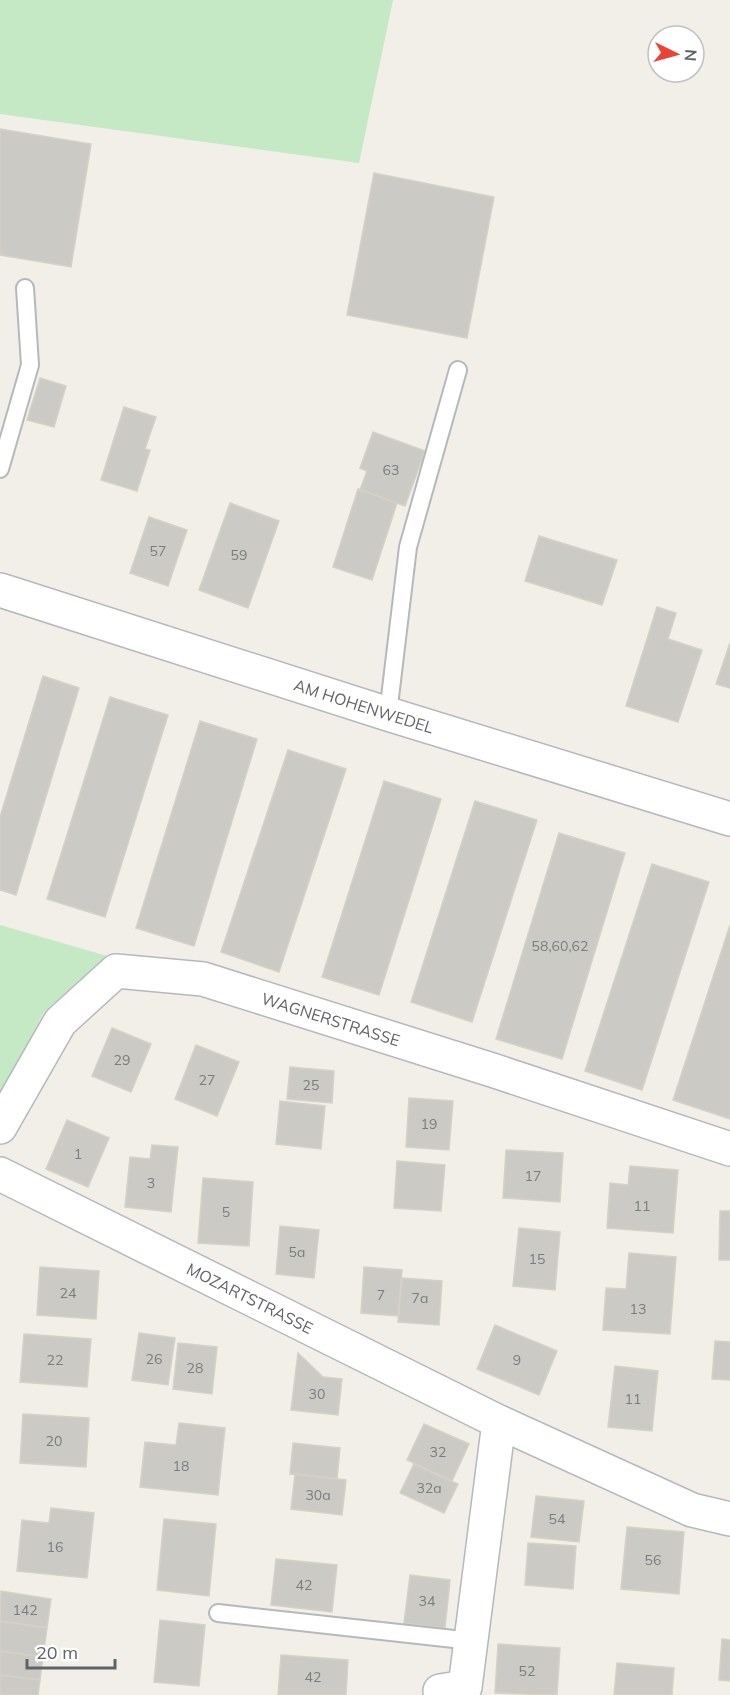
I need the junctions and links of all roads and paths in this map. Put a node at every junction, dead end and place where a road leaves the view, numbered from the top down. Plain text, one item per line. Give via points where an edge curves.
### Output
1 (25, 288) dead end
2 (458, 370) dead end
3 (0, 469) edge
4 (0, 590) edge
5 (388, 714) junction
6 (730, 819) edge
7 (0, 1127) edge
8 (730, 1149) edge
9 (0, 1174) edge
10 (499, 1422) junction
11 (730, 1518) edge
12 (218, 1612) dead end
13 (472, 1641) junction
14 (440, 1691) dead end

1 - 3 lane via 30,365
2 - 5 lane via 408,547
4 - 5 street, AM HOHENWEDEL
5 - 6 street, AM HOHENWEDEL
7 - 8 street, WAGNERSTRASSE via 60,1022 116,971 203,979
9 - 10 street, MOZARTSTRASSE
10 - 11 street, MOZARTSTRASSE via 692,1510
10 - 13 street
12 - 13 lane
13 - 14 street via 465,1687

